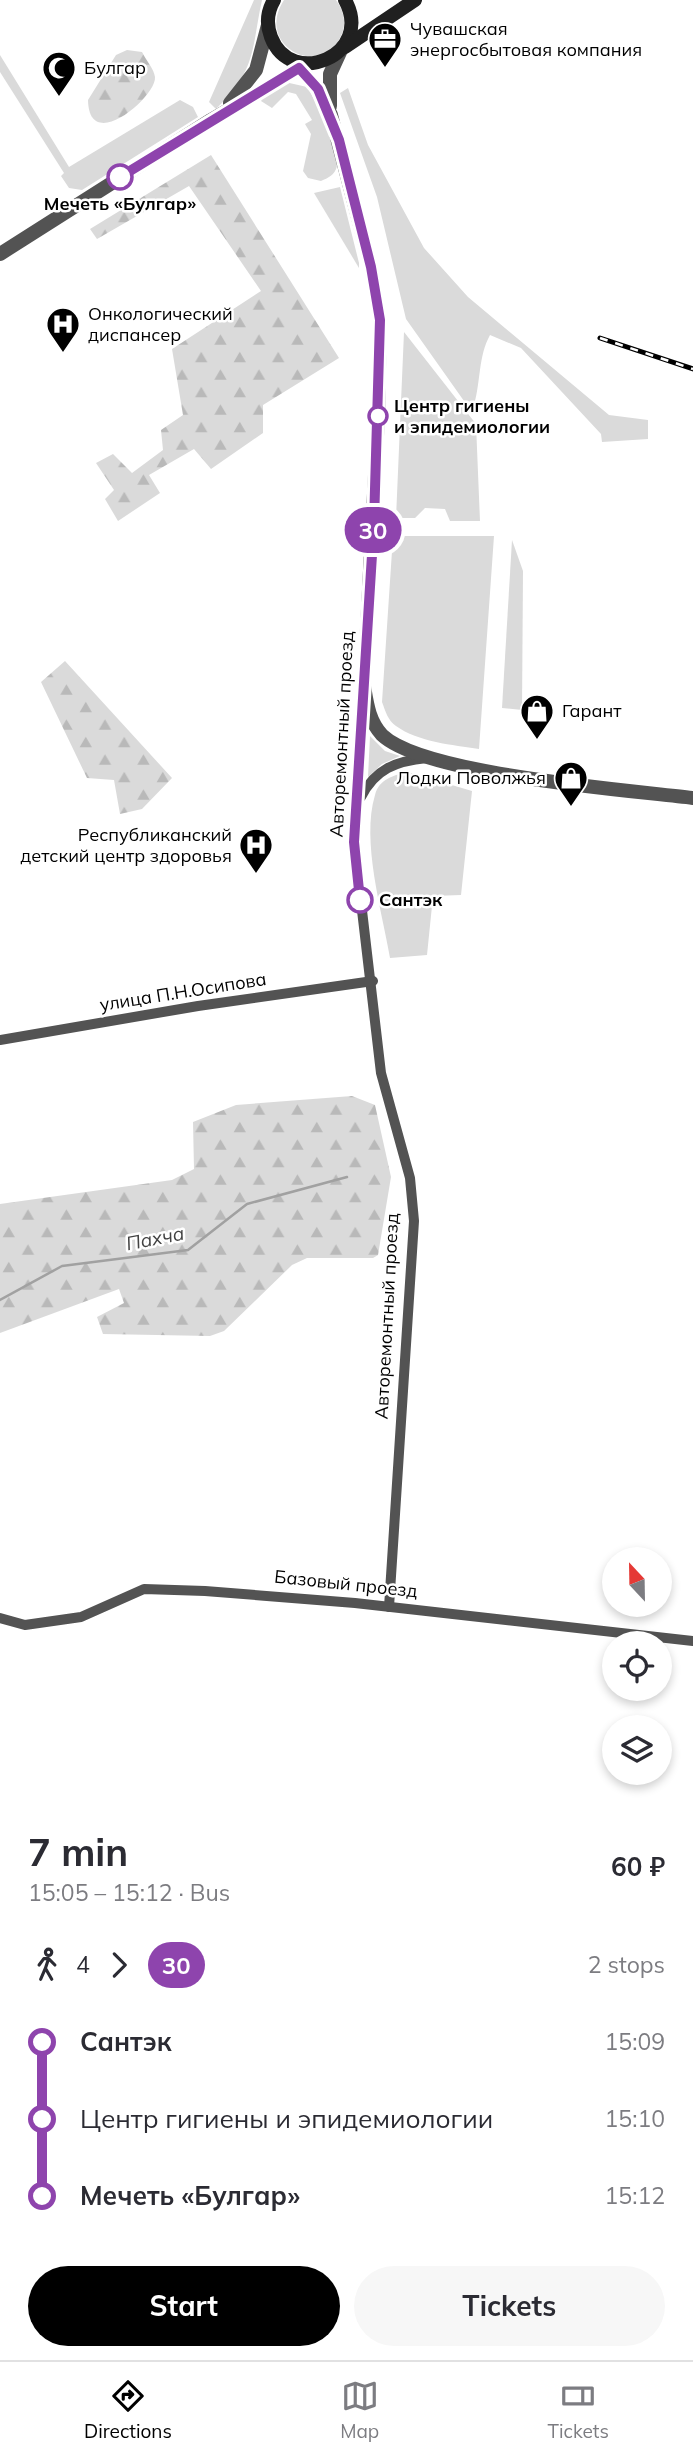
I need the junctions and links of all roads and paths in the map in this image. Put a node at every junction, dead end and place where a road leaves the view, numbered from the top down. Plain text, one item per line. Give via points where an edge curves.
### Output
1 (274, 0) edge
2 (345, 0) edge
3 (415, 0) edge
4 (268, 25) junction
5 (342, 49) junction
6 (300, 64) junction
7 (331, 115) junction
8 (211, 120) junction
9 (0, 254) edge
10 (364, 686) junction
11 (429, 757) junction
12 (693, 798) edge
13 (358, 803) junction
14 (373, 981) junction
15 (0, 1040) edge
16 (389, 1607) junction
17 (0, 1618) edge
18 (693, 1641) edge

1 - 4 main road
2 - 5 main road via 352,24
3 - 5 main road
4 - 6 main road via 273,42
4 - 8 street via 250,79
5 - 6 main road via 326,60
5 - 7 street, Авторемонтный проезд via 330,74
6 - 7 street, Авторемонтный проезд
6 - 8 street
7 - 10 street, Авторемонтный проезд via 365,241 380,320
8 - 9 street
10 - 11 street via 371,718 381,733 397,745
10 - 13 street, Авторемонтный проезд
11 - 12 street via 506,774
11 - 13 street via 383,769
13 - 14 street, Авторемонтный проезд via 354,842
14 - 15 street, улица П.Н.Осипова
14 - 16 street, Авторемонтный проезд via 381,1073 410,1178 414,1221
16 - 17 street, Базовый проезд via 144,1589 81,1618 25,1625
16 - 18 street, Базовый проезд

